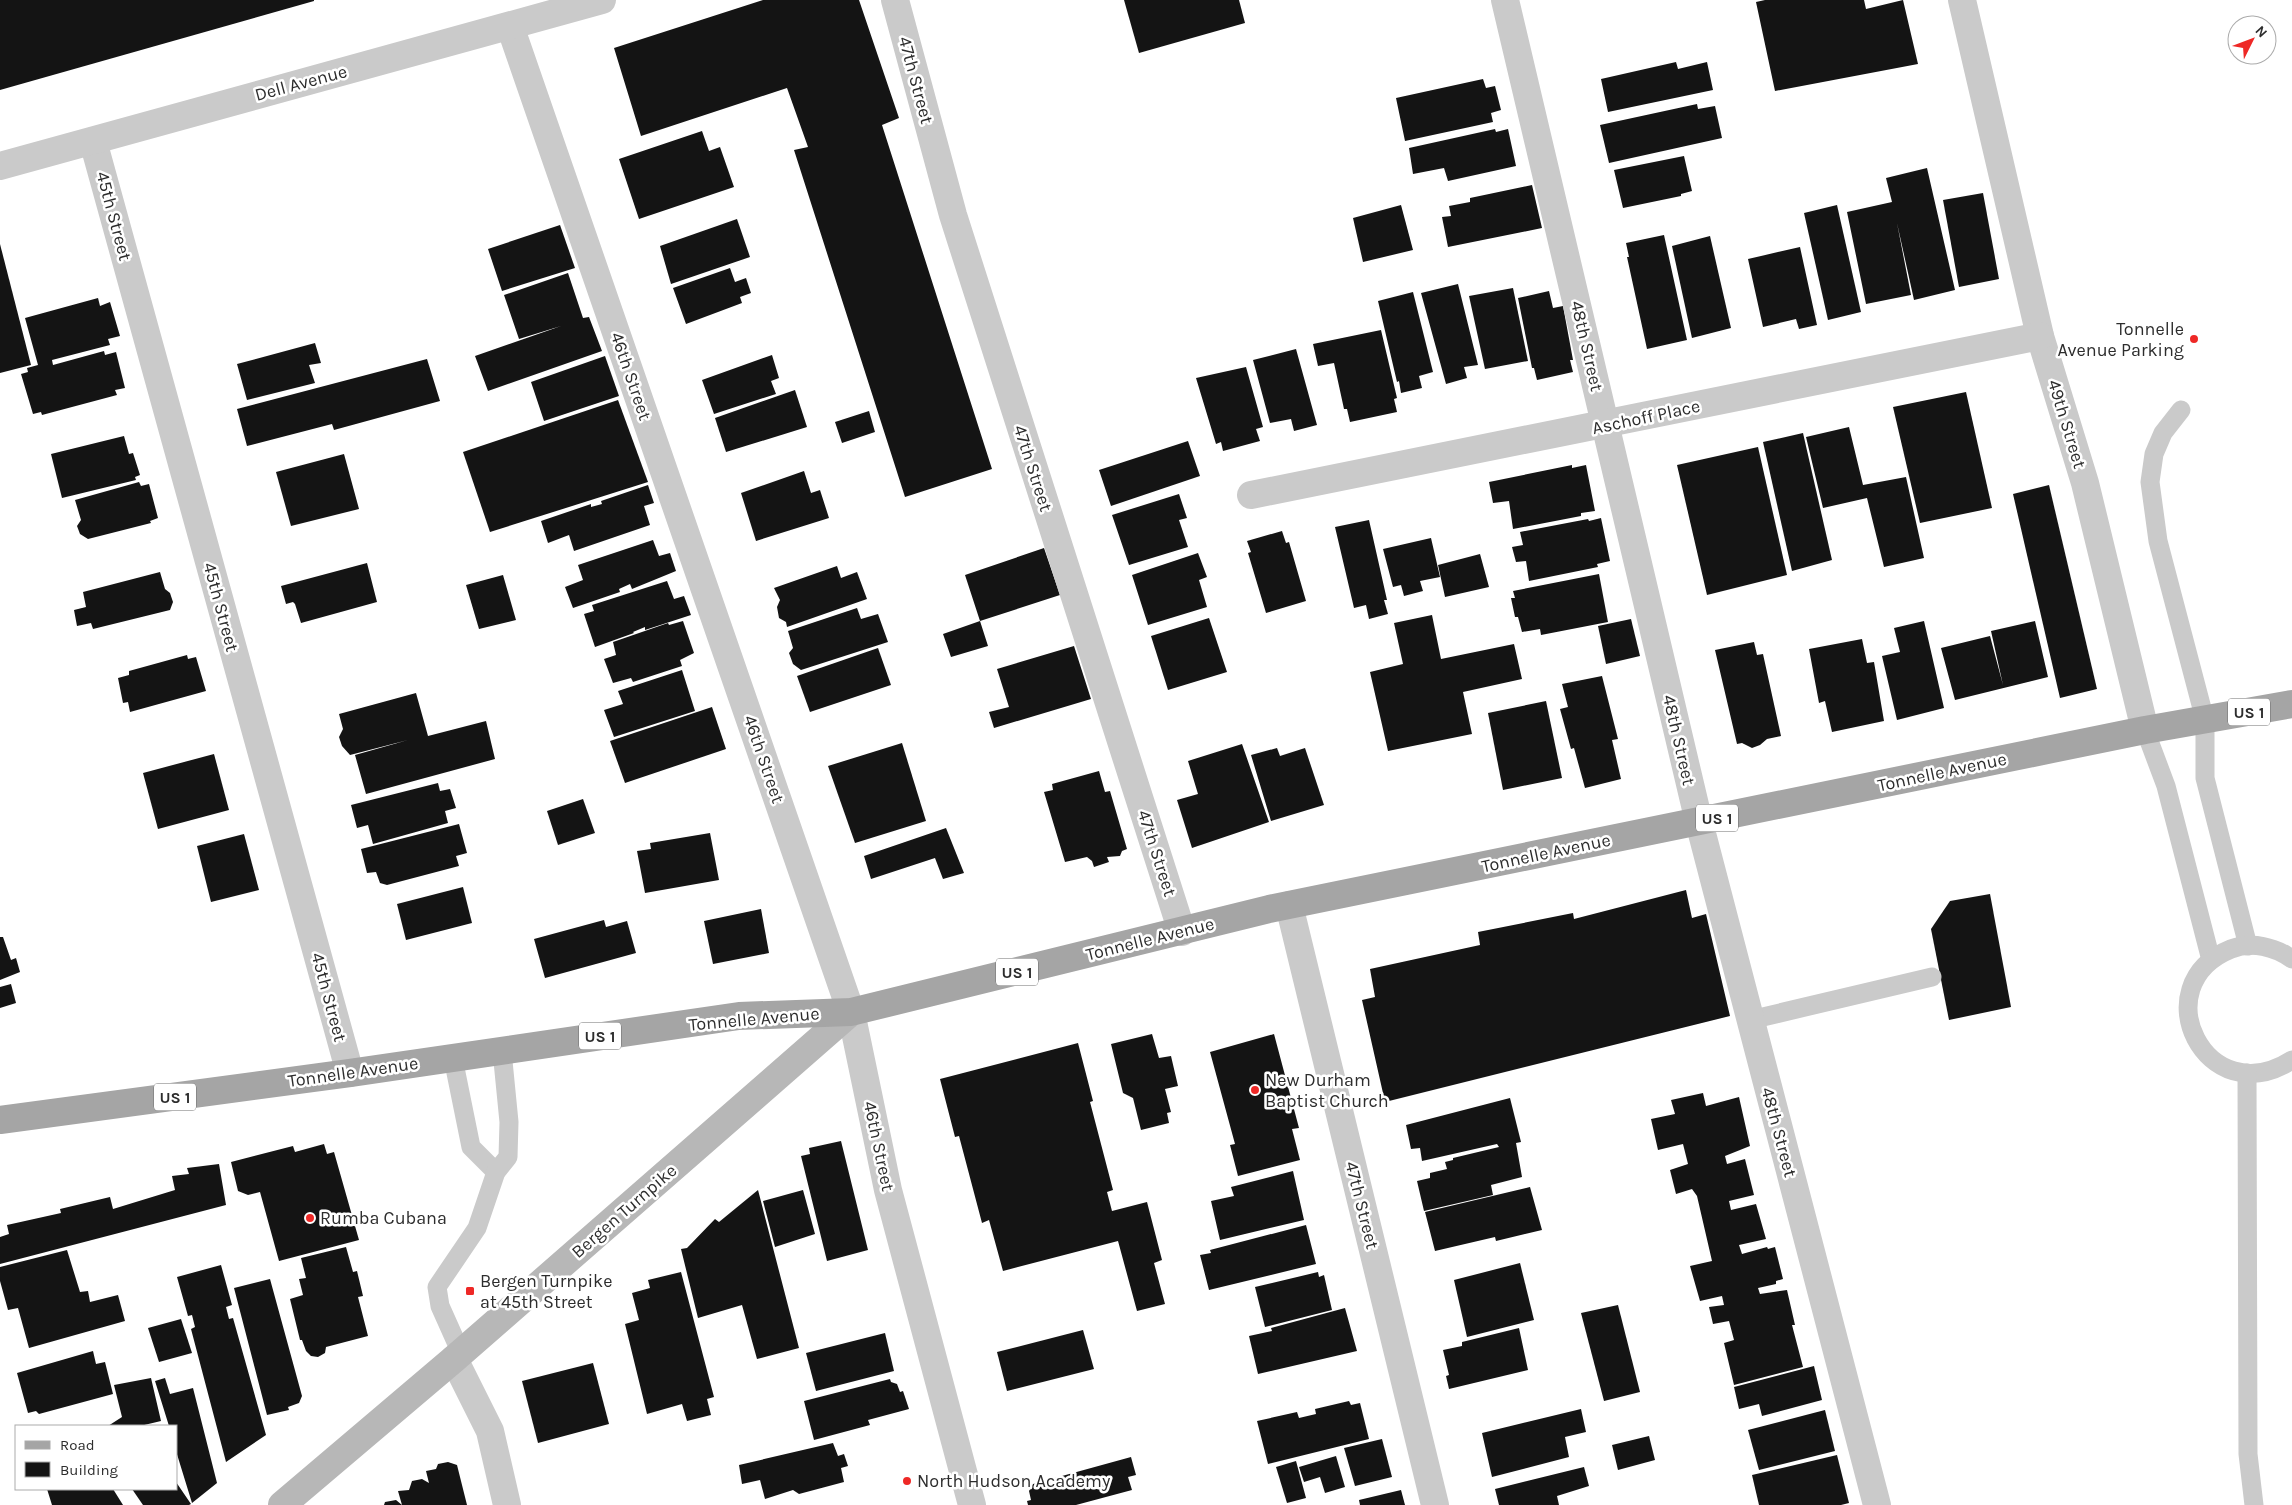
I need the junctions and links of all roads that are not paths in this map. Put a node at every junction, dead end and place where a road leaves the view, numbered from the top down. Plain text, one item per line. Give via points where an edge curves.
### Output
1 (602, 0) edge
2 (895, 0) edge
3 (1505, 0) edge
4 (1962, 0) edge
5 (510, 26) junction
6 (93, 141) junction
7 (0, 166) edge
8 (2040, 336) junction
9 (2181, 410) dead end
10 (1605, 425) junction
11 (1251, 496) dead end
12 (2292, 704) edge
13 (2206, 720) junction
14 (2145, 730) junction
15 (1699, 822) junction
16 (1289, 905) junction
17 (1182, 932) junction
18 (2248, 946) junction
19 (2292, 959) edge
20 (2211, 960) junction
21 (1932, 977) dead end
22 (851, 1012) junction
23 (1750, 1020) junction
24 (502, 1051) junction
25 (453, 1058) junction
26 (2292, 1060) edge
27 (350, 1073) junction
28 (2247, 1074) junction
29 (0, 1120) edge
30 (496, 1172) junction
31 (458, 1356) junction
32 (282, 1505) edge
33 (507, 1505) edge
34 (972, 1505) edge
35 (1435, 1505) edge
36 (1877, 1505) edge
37 (2254, 1505) edge

1 - 5 street, Dell Avenue
2 - 17 street, 47th Street via 953,215
3 - 10 street, 48th Street
4 - 8 street, 49th Street
5 - 6 street, Dell Avenue
5 - 22 street, 46th Street
6 - 7 street, Dell Avenue
6 - 27 street, 45th Street
8 - 10 street, Aschoff Place
8 - 14 street, 49th Street via 2085,483
9 - 13 lane via 2160,440 2154,454 2150,482 2158,541
10 - 11 street, Aschoff Place
10 - 15 street, 48th Street
12 - 13 main road, Tonnelle Avenue / US 1
13 - 14 main road, Tonnelle Avenue / US 1
13 - 18 lane via 2205,778
14 - 15 main road, Tonnelle Avenue / US 1
14 - 20 lane via 2166,786
15 - 16 main road, Tonnelle Avenue / US 1
15 - 23 street, 48th Street
16 - 17 main road, Tonnelle Avenue / US 1
16 - 35 street, 47th Street
17 - 22 main road, Tonnelle Avenue / US 1
18 - 19 lane via 2259,945 2281,951
18 - 20 lane via 2231,949
20 - 28 lane via 2191,988 2187,1010 2191,1030 2201,1050 2217,1064
21 - 23 lane
22 - 24 main road, Tonnelle Avenue / US 1 via 739,1016
22 - 31 main road, Bergen Turnpike
22 - 34 street, 46th Street via 888,1190
23 - 36 street, 48th Street
24 - 25 main road, Tonnelle Avenue / US 1
24 - 30 lane via 509,1122 508,1157
25 - 27 main road, Tonnelle Avenue / US 1
25 - 30 lane via 471,1147
26 - 28 lane via 2278,1069
27 - 29 main road, Tonnelle Avenue / US 1
28 - 37 lane via 2248,1454
30 - 31 lane via 477,1228 437,1287 440,1306
31 - 32 main road, Bergen Turnpike
31 - 33 street via 490,1431

